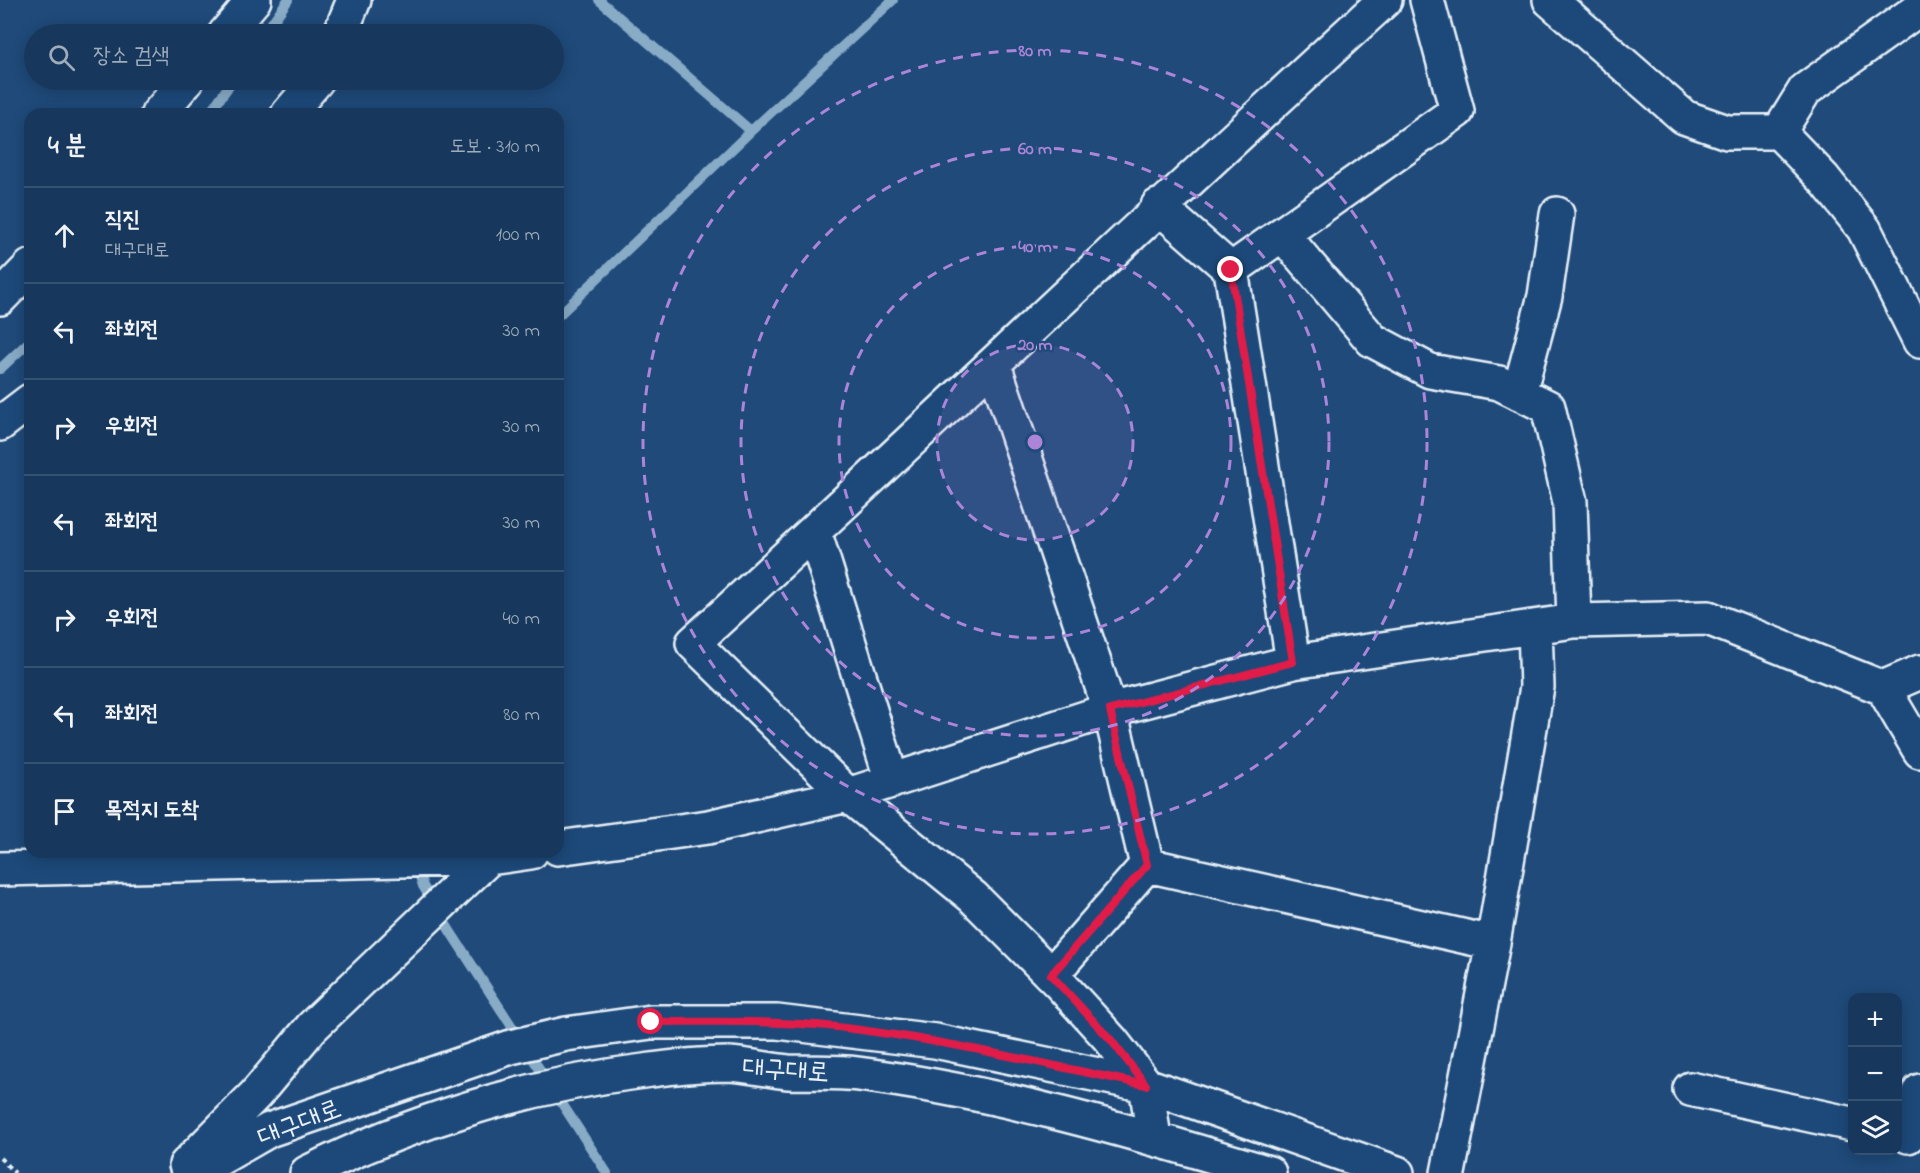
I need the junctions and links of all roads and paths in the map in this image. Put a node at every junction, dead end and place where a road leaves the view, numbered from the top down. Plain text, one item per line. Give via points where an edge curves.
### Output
1 (254, 0) edge
2 (354, 0) edge
3 (1385, 0) edge
4 (1427, 0) edge
5 (1550, 0) edge
6 (1916, 0) edge
7 (1920, 6) edge
8 (234, 24) edge
9 (344, 24) edge
10 (178, 90) edge
11 (308, 90) edge
12 (163, 108) edge
13 (293, 108) edge
14 (1779, 132) junction
15 (1158, 206) junction
16 (1557, 214) dead end
17 (1283, 235) junction
18 (1231, 270) junction
19 (24, 274) edge
20 (0, 298) edge
21 (1920, 341) edge
22 (994, 365) junction
23 (1519, 393) junction
24 (24, 406) edge
25 (0, 424) edge
26 (814, 531) junction
27 (1574, 621) junction
28 (1536, 627) junction
29 (1920, 650) edge
30 (1293, 662) junction
31 (1901, 680) edge
32 (1110, 710) junction
33 (1920, 751) edge
34 (892, 781) junction
35 (848, 795) junction
36 (564, 847) edge
37 (489, 858) joint
38 (1147, 865) junction
39 (0, 869) edge
40 (1493, 943) junction
41 (1051, 975) junction
42 (1146, 1085) junction
43 (1690, 1089) dead end
44 (1920, 1091) edge
45 (1848, 1123) edge
46 (1909, 1136) edge
47 (1154, 1138) junction
48 (0, 1158) edge
49 (15, 1173) edge
50 (179, 1173) edge
51 (194, 1173) edge
52 (307, 1173) edge
53 (1269, 1173) edge
54 (1397, 1173) edge
55 (1448, 1173) edge

1 - 8 street
2 - 9 street
3 - 15 street
4 - 17 street via 1457,111
5 - 14 street via 1684,117 1727,132
6 - 7 street
7 - 14 street via 1805,90
10 - 12 street
11 - 13 street
14 - 21 street via 1864,229
15 - 18 street
15 - 22 street
16 - 23 street via 1545,296
17 - 18 street
17 - 23 street via 1372,340 1430,371 1499,383
18 - 30 street
19 - 20 street
22 - 26 street
22 - 32 street
23 - 27 street via 1548,407 1570,502
24 - 25 street
26 - 34 street
26 - 35 street via 693,643
27 - 28 street
27 - 31 street via 1708,618
28 - 30 street
28 - 40 street via 1537,687
29 - 31 street
30 - 32 street
31 - 33 street
32 - 34 street
32 - 38 street
34 - 35 street
35 - 36 street via 708,827
35 - 41 street via 974,897
37 - 39 street
37 - 50 street via 312,1027 256,1094
38 - 40 street
38 - 41 street
40 - 55 street
41 - 42 street
42 - 47 street
42 - 51 street, 대구대로 via 935,1041 777,1022 651,1022 566,1034 511,1047 269,1130
42 - 54 street, 대구대로
43 - 45 street
44 - 46 street
47 - 52 street, 대구대로 via 938,1086 854,1073 789,1072 729,1064 589,1077 535,1090 443,1118
47 - 53 street, 대구대로
48 - 49 path

